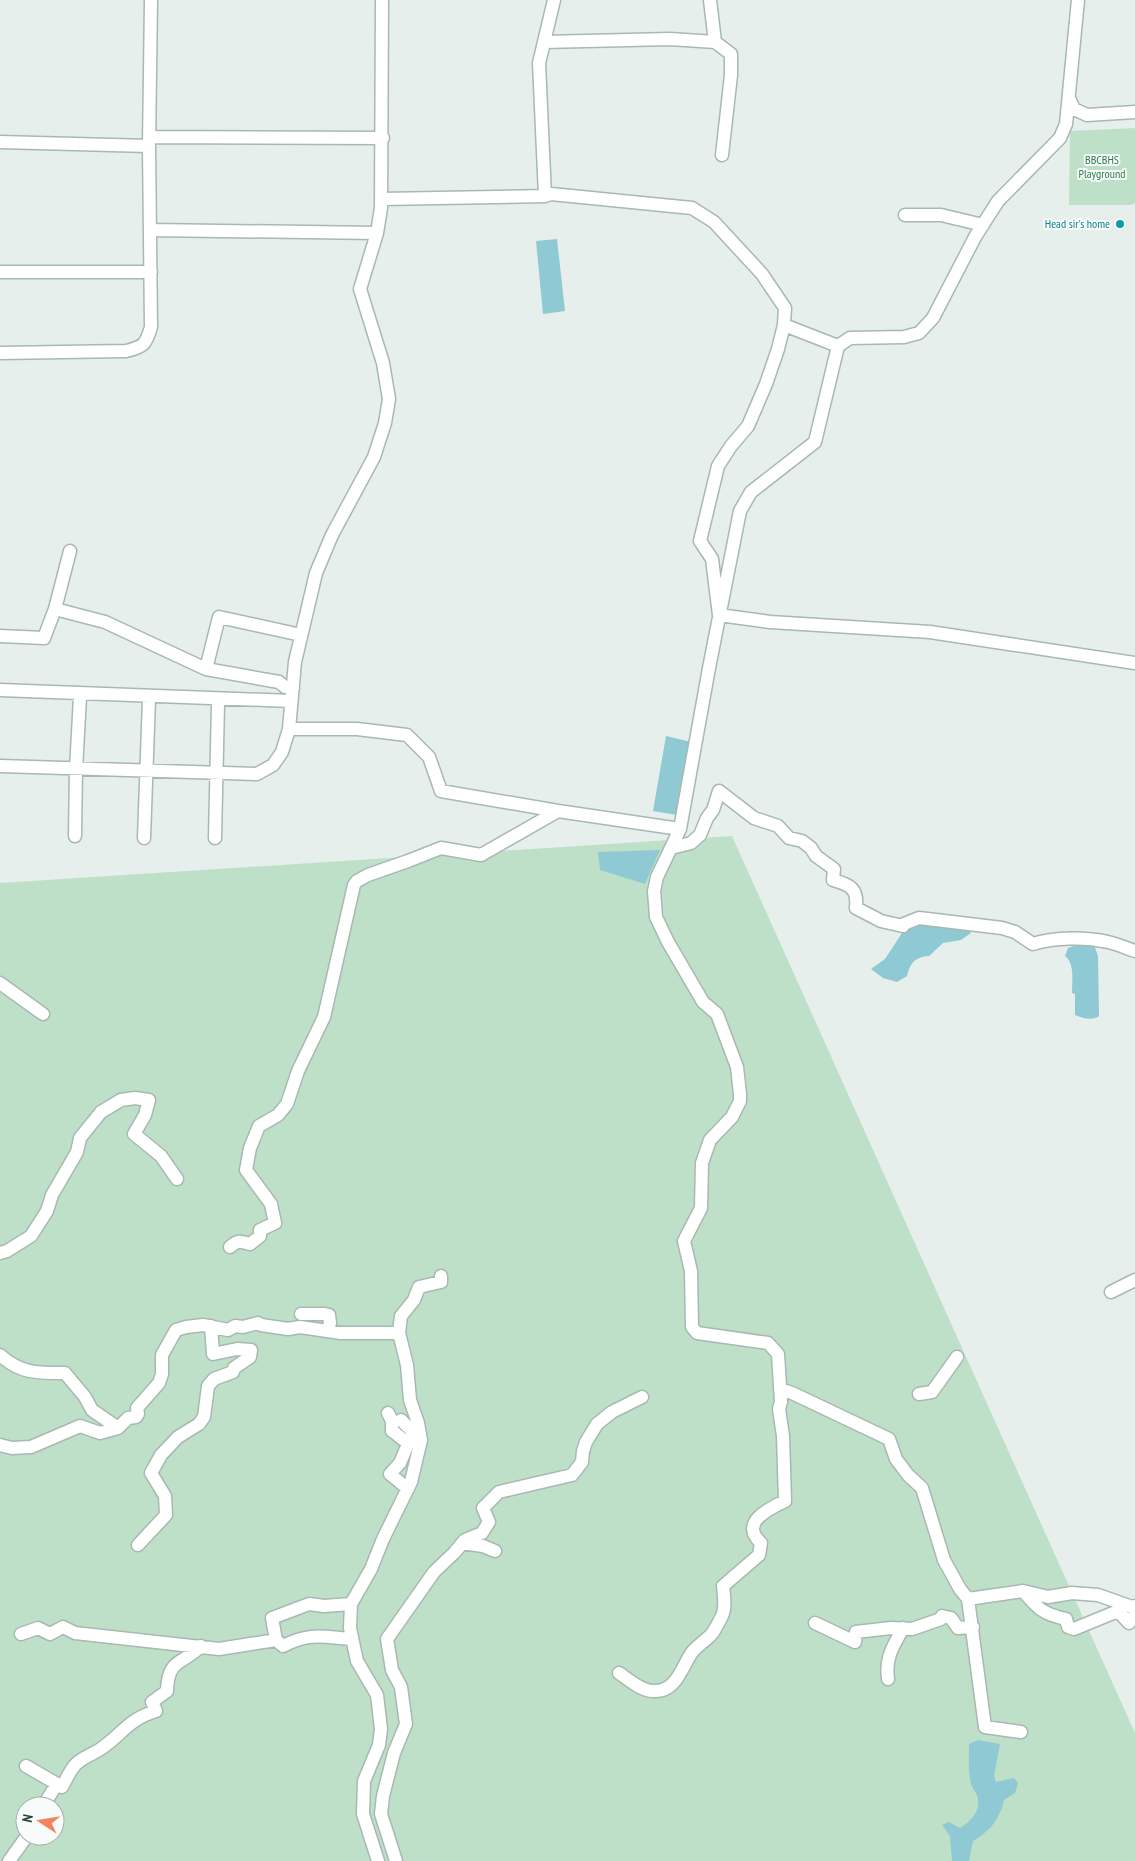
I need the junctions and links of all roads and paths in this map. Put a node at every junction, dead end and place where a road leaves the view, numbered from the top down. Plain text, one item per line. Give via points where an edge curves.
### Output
1 (151, 0) edge
2 (382, 0) edge
3 (554, 0) edge
4 (710, 0) edge
5 (1078, 0) edge
6 (544, 42) junction
7 (715, 42) junction
8 (1069, 98) junction
9 (1135, 112) edge
10 (383, 138) junction
11 (0, 142) edge
12 (149, 142) junction
13 (722, 155) dead end
14 (545, 196) junction
15 (381, 199) junction
16 (904, 215) dead end
17 (983, 225) junction
18 (151, 230) junction
19 (377, 233) junction
20 (0, 272) edge
21 (151, 272) junction
22 (784, 325) junction
23 (838, 346) junction
24 (0, 353) edge
25 (70, 551) dead end
26 (55, 609) junction
27 (719, 614) junction
28 (0, 636) edge
29 (301, 636) junction
30 (1135, 663) edge
31 (206, 669) junction
32 (294, 688) junction
33 (0, 690) edge
34 (80, 696) dead end
35 (149, 699) dead end
36 (291, 701) junction
37 (218, 704) dead end
38 (288, 729) junction
39 (0, 766) edge
40 (76, 768) junction
41 (146, 770) junction
42 (216, 773) junction
43 (558, 811) junction
44 (680, 829) junction
45 (75, 836) dead end
46 (144, 838) dead end
47 (215, 838) dead end
48 (671, 848) junction
49 (1135, 951) edge
50 (0, 983) edge
51 (43, 1014) dead end
52 (177, 1180) dead end
53 (230, 1247) dead end
54 (0, 1253) edge
55 (441, 1276) dead end
56 (1135, 1280) edge
57 (1112, 1292) dead end
58 (300, 1314) dead end
59 (211, 1326) junction
60 (328, 1330) junction
61 (399, 1333) junction
62 (0, 1355) edge
63 (956, 1357) dead end
64 (780, 1389) junction
65 (920, 1394) dead end
66 (642, 1398) dead end
67 (388, 1413) dead end
68 (401, 1420) dead end
69 (118, 1428) junction
70 (409, 1443) junction
71 (0, 1446) edge
72 (408, 1489) junction
73 (462, 1543) junction
74 (138, 1545) dead end
75 (495, 1551) dead end
76 (1023, 1591) junction
77 (968, 1599) junction
78 (351, 1604) junction
79 (1135, 1606) edge
80 (1135, 1614) edge
81 (815, 1623) dead end
82 (903, 1628) junction
83 (973, 1628) junction
84 (21, 1634) dead end
85 (352, 1639) junction
86 (276, 1640) junction
87 (201, 1646) junction
88 (619, 1673) dead end
89 (888, 1679) dead end
90 (1021, 1732) dead end
91 (26, 1766) dead end
92 (57, 1784) junction
93 (50, 1796) edge
94 (20, 1846) edge
95 (9, 1861) edge
96 (378, 1861) edge
97 (396, 1861) edge

1 - 12 street
2 - 10 street
3 - 6 street
4 - 7 street
5 - 8 street
6 - 7 street via 670,39
6 - 14 street via 540,63
7 - 13 street via 731,54
8 - 9 street via 1074,109 1087,115
8 - 17 street via 1066,124 1060,138 998,200
10 - 12 street
10 - 15 street
11 - 12 street
12 - 18 street
14 - 15 street
14 - 22 street via 552,194 692,208 714,222 762,274 785,308
15 - 19 street
16 - 17 street via 941,216
17 - 23 street via 933,318 920,333 904,337 850,338
18 - 19 street
18 - 21 street
19 - 29 street via 360,289 384,363 389,399 386,423 374,457 332,534 316,573
20 - 21 street
21 - 24 street via 151,327 148,340 141,347 126,351
22 - 23 street
22 - 27 street via 766,384 748,426 718,466 700,541 712,559
23 - 27 street via 815,442 751,492 740,510
25 - 26 street
26 - 28 street via 44,638
26 - 31 street via 105,622
27 - 30 street via 770,622 930,632
27 - 44 street
29 - 31 street via 219,617
29 - 32 street
31 - 32 street via 280,682 285,687
32 - 36 street
33 - 36 street
34 - 40 street
35 - 41 street
36 - 38 street
37 - 42 street
38 - 42 street via 282,752 273,764 257,774
38 - 43 street via 357,729 407,735 429,757 441,791
39 - 40 street
40 - 41 street
40 - 45 street
41 - 42 street
41 - 46 street
42 - 47 street
43 - 44 street
43 - 53 street via 481,855 441,848 357,881 324,1017 298,1071 287,1104 278,1115 259,1126 250,1148 246,1170 271,1204 275,1223 260,1230 260,1236 250,1244 236,1241
44 - 48 street
48 - 49 street via 691,843 700,835 719,791 754,818 778,826 789,838 802,841 811,848 816,856 834,869 833,880 854,890 856,908 881,921 903,926 919,918 1002,928 1033,944 1081,938 1109,942
48 - 64 street via 655,884 656,917 702,1002 717,1014 737,1067 740,1094 732,1117 710,1140 702,1163 701,1208 684,1241 691,1271 692,1327 697,1333 768,1343 778,1354
50 - 51 street
52 - 54 street via 161,1156 134,1134 149,1100 121,1100 101,1112 80,1138 77,1152 31,1236
55 - 61 street via 441,1282 420,1287 401,1316
56 - 57 street
58 - 60 street via 329,1315
59 - 60 street via 228,1330 258,1323 288,1329
59 - 69 street via 176,1330 162,1355 159,1383 137,1408 136,1417 128,1418
59 - 74 street via 213,1354 237,1349 252,1350 250,1357 234,1368 234,1372 214,1379 208,1386 204,1417 161,1455 151,1473 166,1496 166,1515
60 - 61 street
61 - 72 street via 407,1365 410,1400 421,1440
62 - 69 street via 9,1363 34,1373 65,1373 92,1410
63 - 65 street via 932,1392
64 - 77 street via 889,1439 896,1459 922,1488 944,1560
64 - 88 street via 785,1501 761,1514 754,1523 752,1530 761,1543 759,1556 723,1586 723,1615 712,1634 692,1653 675,1682 664,1689 652,1691
66 - 73 street via 612,1412 597,1424 582,1451 582,1462 572,1475 499,1492 482,1508 489,1522 482,1533
67 - 70 street via 392,1431
68 - 70 street via 413,1432
69 - 71 street via 100,1433 80,1426 31,1447
70 - 72 street via 390,1474
72 - 78 street
73 - 75 street
73 - 97 street via 434,1572 387,1639 392,1670 401,1687 406,1724 394,1753 381,1814
76 - 77 street
76 - 79 street via 1048,1597 1072,1593 1098,1595
76 - 80 street via 1044,1612 1066,1619 1068,1627 1074,1629 1118,1611 1130,1623
77 - 83 street
78 - 85 street
78 - 86 street via 309,1604 272,1618
81 - 82 street via 854,1642 856,1632
82 - 83 street via 927,1625 942,1616 951,1618 958,1628
82 - 89 street via 886,1664
83 - 90 street via 985,1728
84 - 87 street via 38,1628 50,1634 63,1627 75,1633
85 - 86 street via 315,1636 299,1638 283,1646
85 - 96 street via 357,1661 377,1695 381,1729 379,1745 364,1781 363,1814
86 - 87 street via 219,1649
87 - 92 street via 172,1667 167,1678 167,1691 152,1702 156,1711 143,1714 100,1749 84,1756 62,1787
91 - 92 street
92 - 93 street
94 - 95 street

